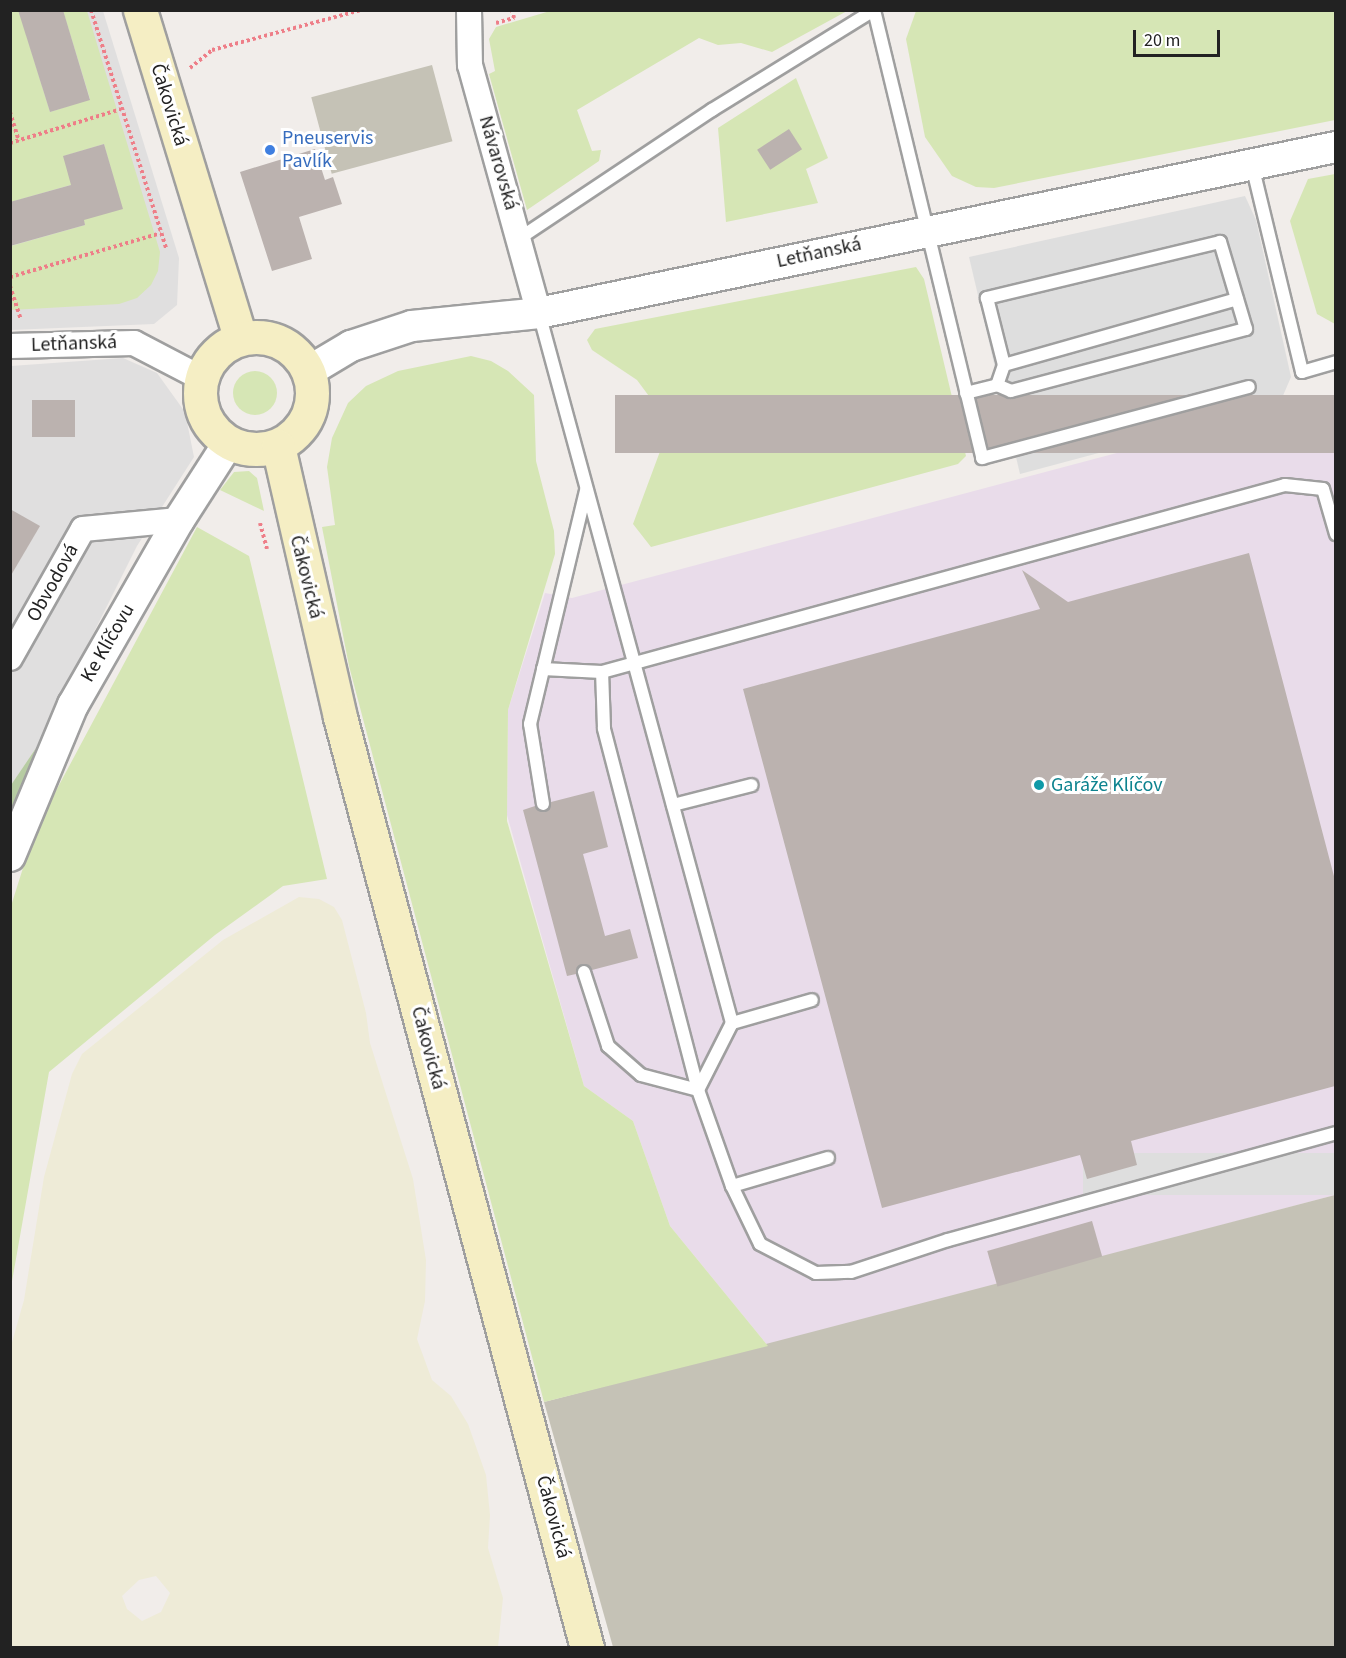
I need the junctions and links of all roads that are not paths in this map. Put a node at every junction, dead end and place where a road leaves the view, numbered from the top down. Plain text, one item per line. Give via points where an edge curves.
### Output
1 (140, 10) edge
2 (469, 10) edge
3 (874, 10) edge
4 (1335, 147) edge
5 (1252, 164) junction
6 (925, 231) junction
7 (520, 238) junction
8 (1237, 299) junction
9 (539, 313) junction
10 (240, 338) junction
11 (10, 346) edge
12 (1335, 362) edge
13 (1004, 365) junction
14 (309, 371) junction
15 (201, 378) junction
16 (997, 385) junction
17 (1249, 387) dead end
18 (966, 393) junction
19 (229, 442) junction
20 (278, 446) junction
21 (586, 488) junction
22 (179, 520) junction
23 (1335, 534) edge
24 (10, 658) edge
25 (634, 662) junction
26 (543, 669) junction
27 (602, 672) junction
28 (752, 785) dead end
29 (543, 804) dead end
30 (673, 805) junction
31 (10, 856) edge
32 (584, 972) dead end
33 (812, 1000) dead end
34 (732, 1023) junction
35 (698, 1090) junction
36 (1335, 1133) edge
37 (828, 1158) dead end
38 (732, 1186) junction
39 (587, 1647) edge

1 - 10 main road, Čakovická
2 - 7 street, Návarovská via 470,65
3 - 6 lane
3 - 7 lane via 702,116
4 - 5 street, Letňanská
5 - 6 street, Letňanská
5 - 12 lane via 1302,372
6 - 9 street, Letňanská
6 - 18 lane
7 - 9 street, Návarovská
8 - 13 lane
8 - 13 lane via 1220,242 987,298
8 - 16 lane via 1246,329 1011,391
9 - 14 street, Letňanská via 412,326 351,346
9 - 21 lane
10 - 14 main road via 271,338 287,345
10 - 15 main road via 221,348
11 - 15 street, Letňanská via 134,342
13 - 16 lane
14 - 20 main road via 313,388 305,423
15 - 19 main road via 204,415 214,431
16 - 18 lane
17 - 18 lane via 982,458
19 - 20 main road via 245,449
19 - 22 street, Ke Klíčovu
20 - 39 main road, Čakovická via 340,717
21 - 25 lane
21 - 26 lane
22 - 24 street, Obvodová via 83,529
22 - 31 street, Ke Klíčovu via 73,705
23 - 25 lane via 1323,489 1285,485
25 - 27 lane
25 - 30 lane
26 - 27 lane
26 - 29 lane via 530,724
27 - 35 lane via 604,728
28 - 30 lane
30 - 34 lane
32 - 35 lane via 608,1046 641,1075
33 - 34 lane
34 - 35 lane
35 - 38 lane
36 - 38 lane via 948,1240 851,1272 816,1273 760,1244
37 - 38 lane

